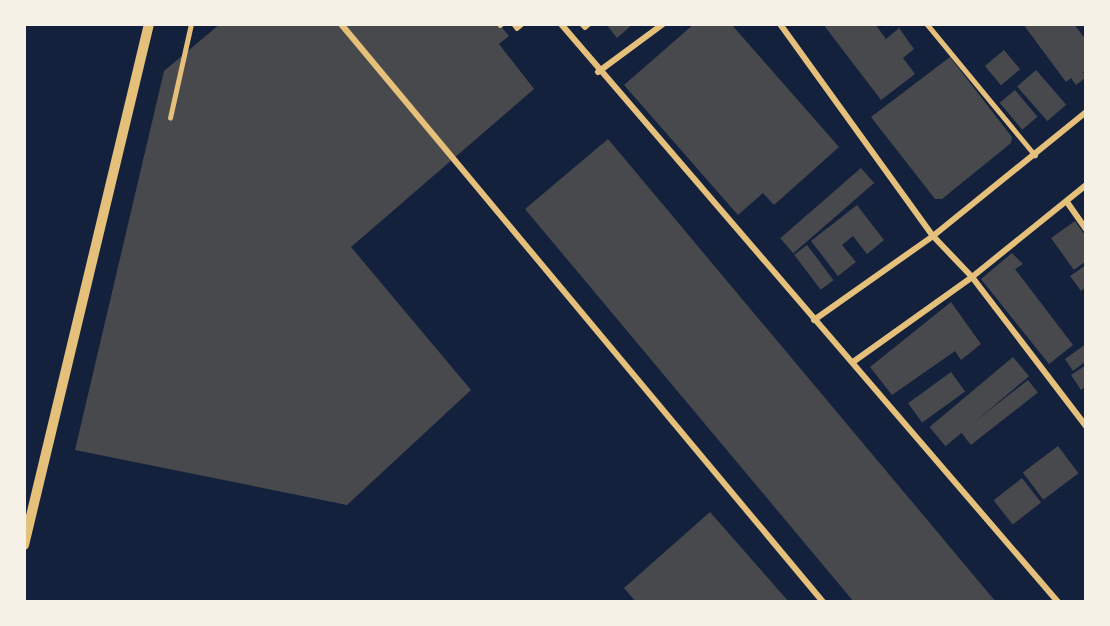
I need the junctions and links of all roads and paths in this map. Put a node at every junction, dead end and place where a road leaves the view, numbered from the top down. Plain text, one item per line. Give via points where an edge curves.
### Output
1 (149, 24) edge
2 (191, 24) edge
3 (341, 24) edge
4 (513, 24) edge
5 (523, 24) edge
6 (561, 24) edge
7 (581, 24) edge
8 (590, 24) edge
9 (663, 24) edge
10 (780, 24) edge
11 (927, 24) edge
12 (598, 72) junction
13 (1086, 112) edge
14 (170, 118) dead end
15 (1035, 155) junction
16 (1086, 185) edge
17 (1067, 202) junction
18 (1086, 230) edge
19 (933, 236) junction
20 (972, 277) junction
21 (814, 320) junction
22 (853, 362) junction
23 (1086, 426) edge
24 (24, 545) edge
25 (823, 602) edge
26 (1059, 602) edge

1 - 24 street
2 - 14 lane
3 - 25 street
4 - 5 path via 517,28
6 - 12 street
7 - 8 path via 585,28
9 - 12 street
10 - 19 street
11 - 15 lane
12 - 21 street
13 - 15 street
15 - 19 street
16 - 17 street
17 - 18 street
17 - 20 street
19 - 20 street
19 - 21 street
20 - 22 street
20 - 23 street
21 - 22 street
22 - 26 street

